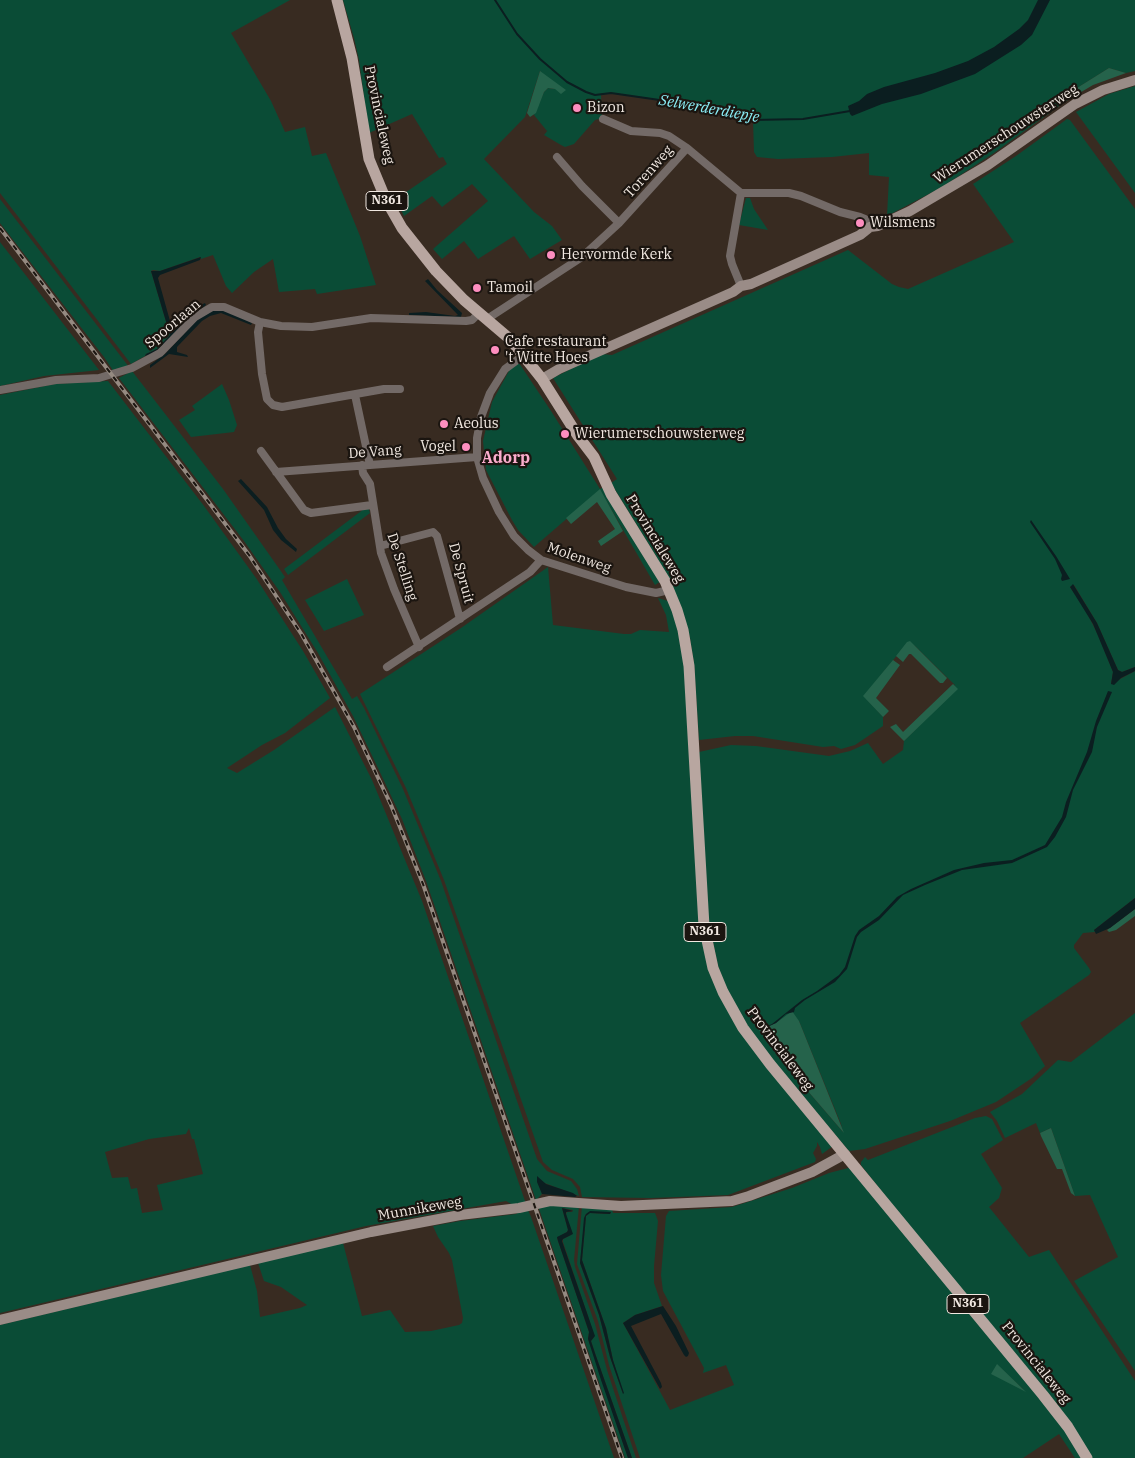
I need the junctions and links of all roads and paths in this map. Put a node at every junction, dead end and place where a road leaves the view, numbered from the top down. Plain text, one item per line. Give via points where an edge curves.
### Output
1 (337, 0) edge
2 (1135, 80) edge
3 (603, 118) dead end
4 (687, 148) junction
5 (557, 157) dead end
6 (741, 193) junction
7 (619, 223) junction
8 (870, 226) junction
9 (741, 286) junction
10 (483, 316) junction
11 (260, 322) junction
12 (524, 355) junction
13 (542, 379) junction
14 (400, 388) dead end
15 (0, 390) edge
16 (355, 395) junction
17 (261, 451) dead end
18 (477, 457) junction
19 (366, 465) junction
20 (276, 472) junction
21 (372, 505) junction
22 (380, 546) junction
23 (541, 560) junction
24 (669, 590) junction
25 (460, 619) junction
26 (418, 647) junction
27 (387, 668) dead end
28 (844, 1154) junction
29 (0, 1320) edge
30 (1087, 1458) edge

1 - 10 main road, Provincialeweg / N361 via 352,58 369,158 386,200 428,262
2 - 8 street, Wierumerschouwsterweg via 1083,99 969,177 910,211 878,226
3 - 4 street via 631,131 669,136
4 - 6 street, Torenweg
4 - 7 street, Torenweg
5 - 7 street
6 - 8 street via 802,196 840,212 860,216
6 - 9 street via 730,256
7 - 10 street, Torenweg via 578,260
8 - 9 street, Wierumerschouwsterweg via 860,235
9 - 13 street, Wierumerschouwsterweg
10 - 11 street, Spoorlaan via 466,321 371,318 312,327
10 - 12 main road, Provincialeweg / N361
11 - 15 street, Spoorlaan via 228,308 212,307 195,317 160,353 132,368 105,378 56,380
11 - 16 street via 262,374 267,399 273,405 282,407
12 - 13 main road, Provincialeweg / N361
12 - 18 street, Molenweg via 505,369 490,393 481,417
13 - 24 main road, Provincialeweg / N361 via 578,436 595,472
14 - 16 street
16 - 19 street, De Stelling
17 - 20 street
18 - 19 street, De Vang
18 - 23 street, Molenweg via 499,512 514,536
19 - 20 street, De Vang
19 - 21 street, De Stelling via 363,473 370,484
20 - 21 street via 304,510 311,512
21 - 22 street, De Stelling
22 - 25 street, De Spruit via 433,532 437,536
22 - 26 street, De Stelling
23 - 24 street, Molenweg via 626,587 656,593
23 - 25 street via 530,572
24 - 28 main road, Provincialeweg / N361 via 683,630 690,666 702,902 713,968 723,992 753,1042
25 - 26 street
26 - 27 street
28 - 29 street, Munnikeweg via 812,1172 732,1201 621,1206 550,1201 452,1216 371,1232
28 - 30 main road, Provincialeweg / N361 via 1043,1394

